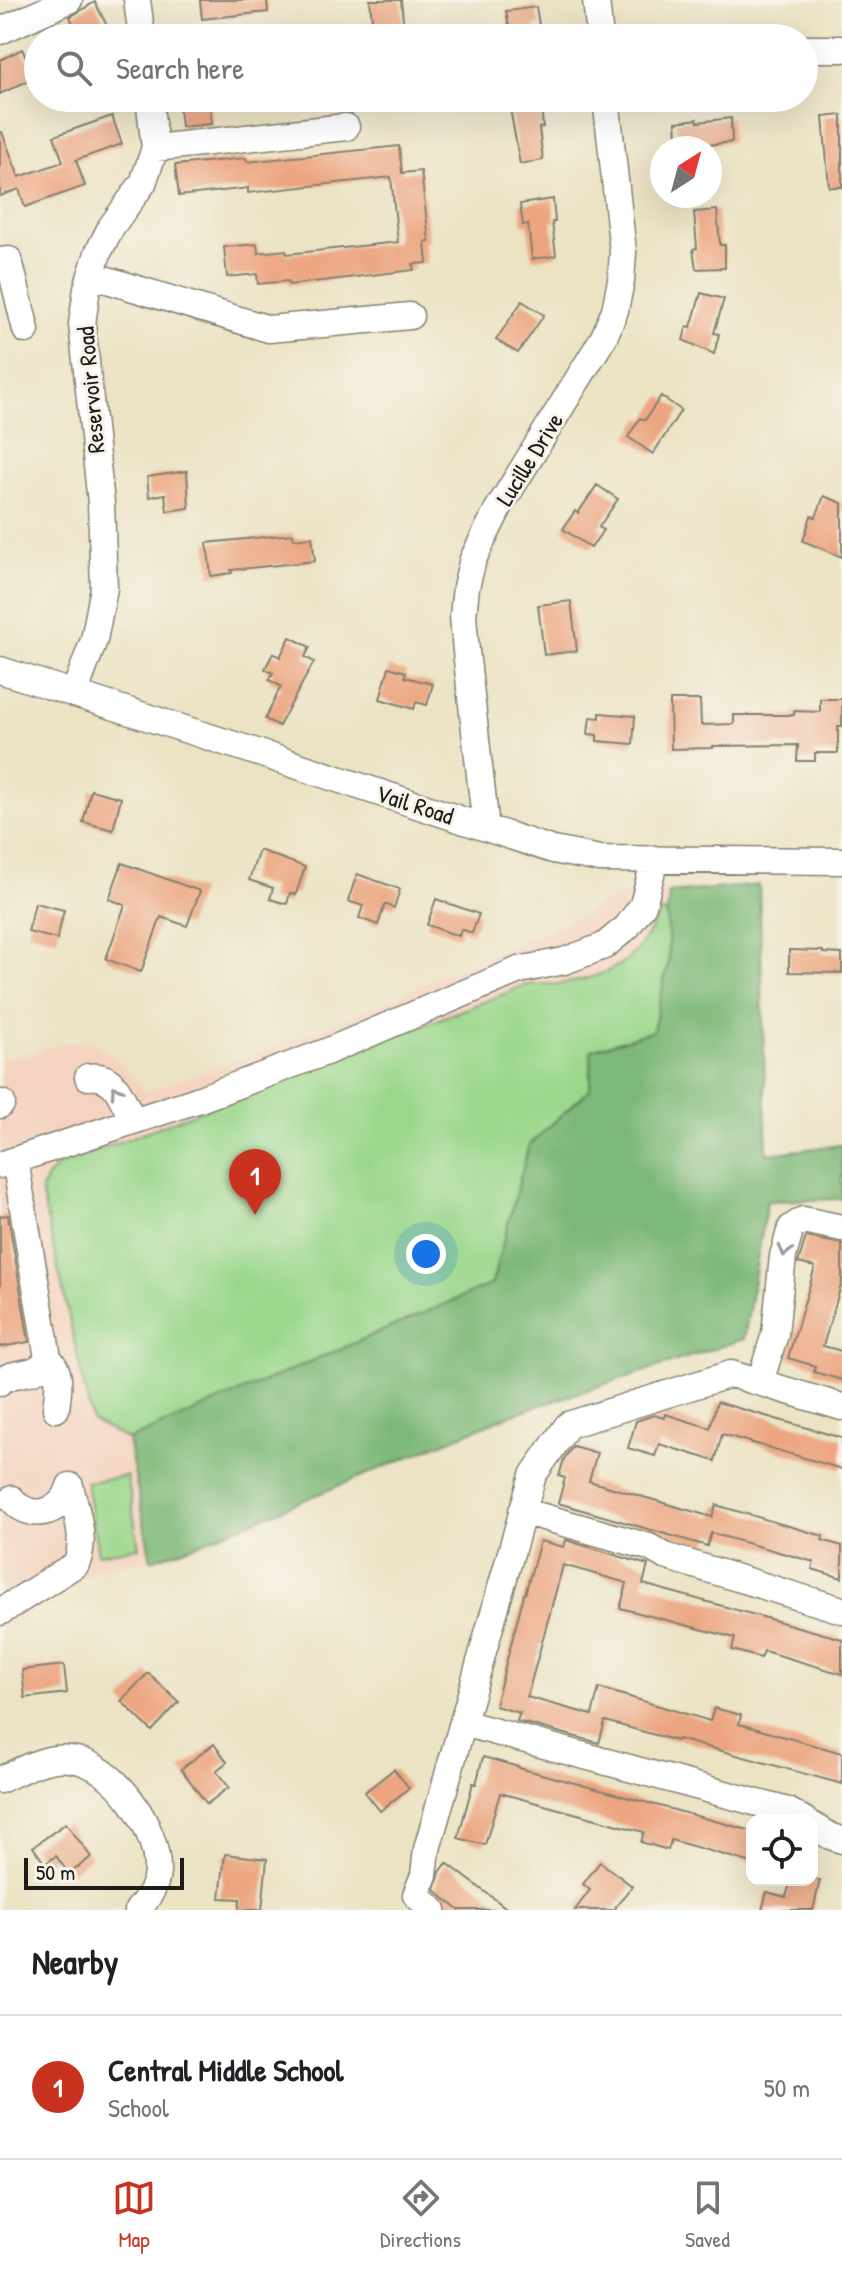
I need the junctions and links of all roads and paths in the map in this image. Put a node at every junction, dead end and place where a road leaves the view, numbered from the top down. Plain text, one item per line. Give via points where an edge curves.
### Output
1 (69, 0) edge
2 (137, 0) edge
3 (596, 0) edge
4 (140, 24) edge
5 (599, 24) edge
6 (0, 31) edge
7 (818, 49) edge
8 (842, 49) edge
9 (151, 112) edge
10 (608, 112) edge
11 (346, 127) dead end
12 (155, 148) junction
13 (0, 261) edge
14 (91, 275) junction
15 (410, 316) dead end
16 (26, 330) dead end
17 (0, 670) edge
18 (74, 694) junction
19 (486, 828) junction
20 (655, 859) junction
21 (842, 861) edge
22 (88, 1077) dead end
23 (133, 1121) junction
24 (8, 1163) edge
25 (842, 1228) edge
26 (48, 1358) junction
27 (0, 1382) edge
28 (760, 1382) junction
29 (842, 1407) edge
30 (56, 1409) dead end
31 (12, 1499) dead end
32 (522, 1511) junction
33 (842, 1610) edge
34 (0, 1612) edge
35 (463, 1723) junction
36 (0, 1780) edge
37 (793, 1814) edge
38 (818, 1829) edge
39 (842, 1840) edge
40 (138, 1910) edge
41 (433, 1910) edge

1 - 6 street
2 - 4 street
3 - 5 street
7 - 8 street
9 - 12 street, Reservoir Road
10 - 19 street, Lucille Drive via 623,252 615,310 590,362 498,509 473,559 466,587 463,616
11 - 12 street
12 - 14 street, Reservoir Road via 143,183 111,227
13 - 16 street via 9,260
14 - 15 street via 269,329
14 - 18 street, Reservoir Road via 82,324 101,503 104,588 94,640
17 - 18 street, Vail Road
18 - 19 street, Vail Road
19 - 20 street, Vail Road via 600,859
20 - 21 street, Vail Road
20 - 23 street via 643,905 604,946 519,970 326,1052
23 -> 22 street via 110,1080
23 - 24 street
24 - 26 street
25 -> 28 street via 803,1220 791,1228 775,1334
26 - 27 street via 34,1372
26 - 30 street via 59,1383
28 - 29 street
28 - 32 street via 731,1374 568,1425 533,1475
31 - 34 street via 18,1507 38,1513 62,1503 70,1486 81,1553 76,1564
32 - 33 street
32 - 35 street
35 - 37 street
35 - 41 street via 416,1895
36 - 40 street via 58,1758 73,1759 100,1769 122,1789 147,1828 156,1864 152,1892
38 - 39 street

